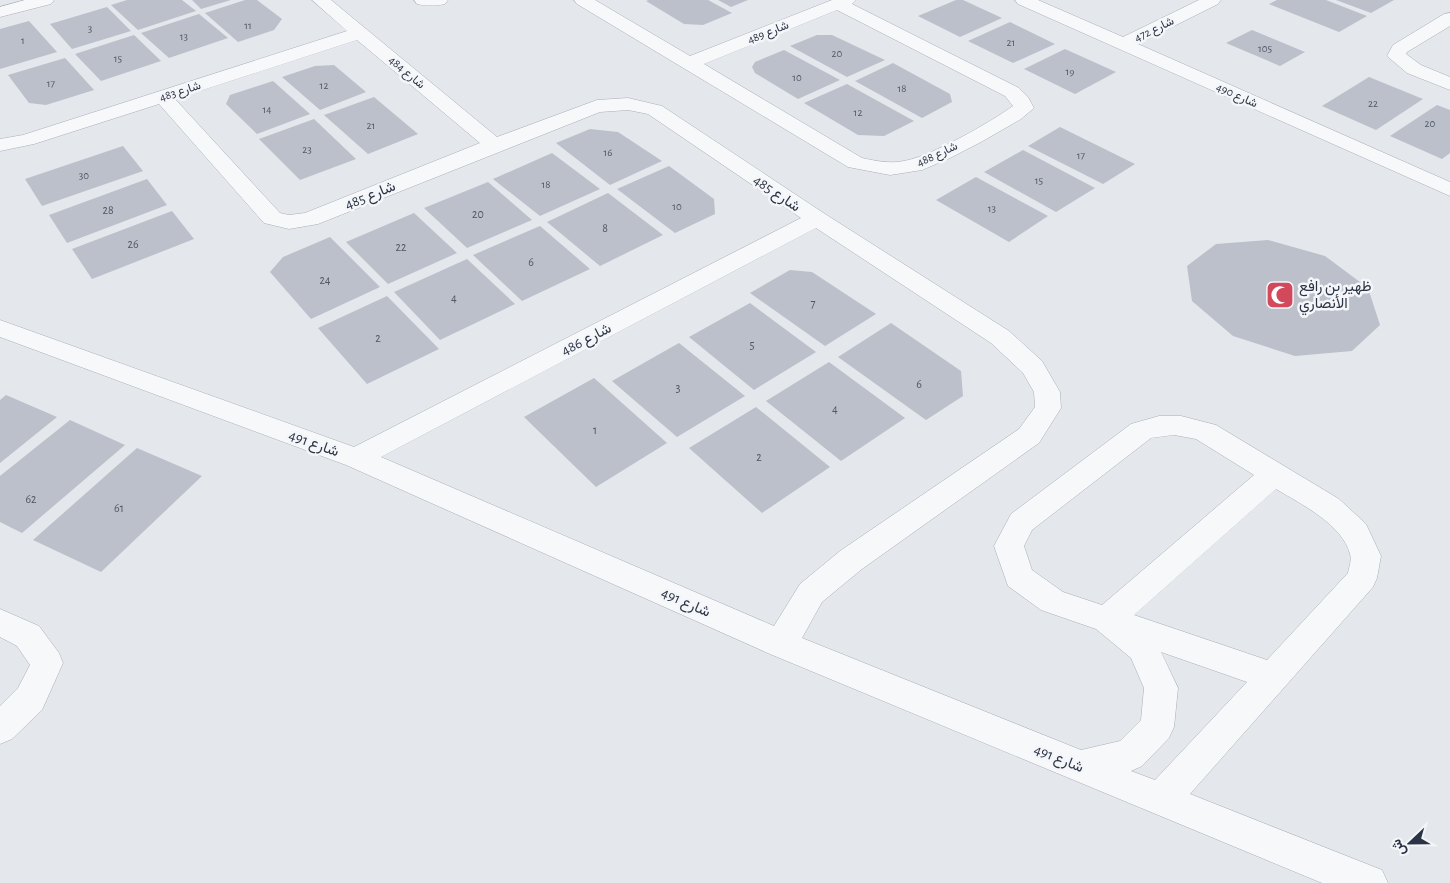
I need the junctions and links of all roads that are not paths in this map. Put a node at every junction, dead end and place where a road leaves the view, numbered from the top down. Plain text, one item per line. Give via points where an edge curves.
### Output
1 (45, 0) edge
2 (320, 0) edge
3 (423, 0) edge
4 (439, 0) edge
5 (583, 0) edge
6 (1024, 0) edge
7 (1212, 0) edge
8 (843, 2) edge
9 (0, 12) edge
10 (1450, 18) edge
11 (360, 33) junction
12 (1124, 44) junction
13 (688, 64) junction
14 (1450, 84) edge
15 (163, 97) junction
16 (494, 144) junction
17 (0, 145) edge
18 (1450, 190) edge
19 (817, 219) junction
20 (5, 336) edge
21 (356, 458) junction
22 (1274, 474) junction
23 (1107, 620) junction
24 (0, 622) edge
25 (781, 644) junction
26 (1272, 676) junction
27 (0, 728) edge
28 (1080, 767) junction
29 (1161, 800) junction
30 (1369, 883) edge

1 - 9 street
2 - 11 street, شارع 484
3 - 4 street
5 - 13 street, شارع 488
6 - 12 street, شارع 490
7 - 12 street, شارع 472
8 - 13 street, شارع 489
8 - 13 street, شارع 488 via 1012,92 1024,108 923,163 880,169 855,163
10 - 14 street via 1399,49 1396,56 1414,69
11 - 15 street, شارع 483
11 - 16 street, شارع 484
12 - 18 street, شارع 490
15 - 16 street, شارع 485 via 272,218 289,222 310,219
15 - 17 street, شارع 483 via 27,140
16 - 19 street, شارع 485 via 597,106 628,104 655,110
19 - 21 street, شارع 486
19 - 25 street, شارع 485 via 1000,337 1033,367 1047,392 1048,408 1029,436 851,560 812,593
20 - 21 street, شارع 491
21 - 25 street, شارع 491
22 - 23 street
22 - 23 street via 1206,432 1185,425 1161,424 1141,431 1021,522 1009,546 1019,576 1052,601
22 - 26 street via 1329,507 1356,532 1366,556 1362,578
23 - 26 street
23 - 28 street via 1142,649 1161,688 1157,727 1130,755
24 - 27 street via 28,636 47,663 30,699
25 - 28 street, شارع 491
26 - 29 street
28 - 29 street, شارع 491
29 - 30 street, شارع 491

